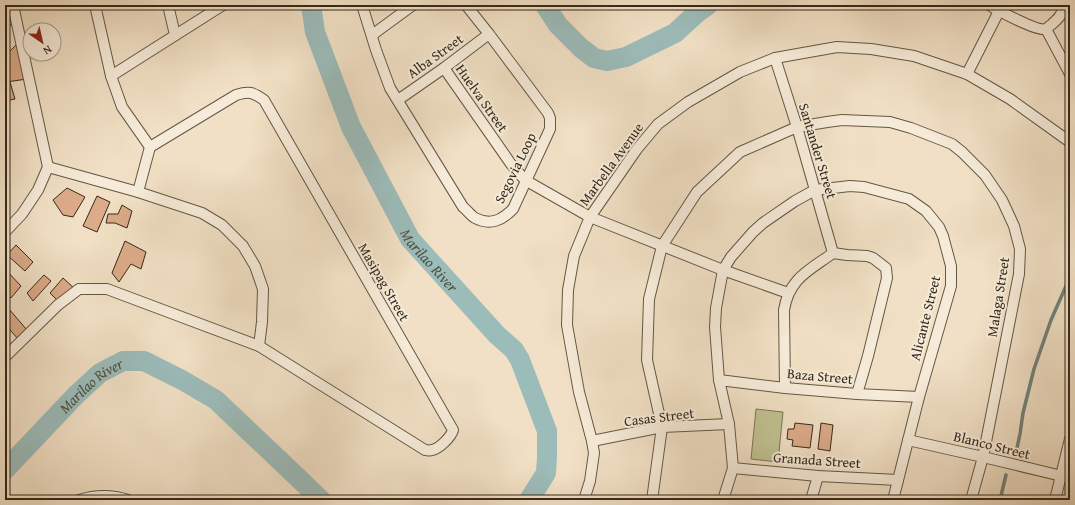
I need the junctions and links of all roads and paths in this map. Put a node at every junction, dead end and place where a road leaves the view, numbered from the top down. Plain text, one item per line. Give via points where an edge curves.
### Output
1 (13, 5) edge
2 (95, 5) edge
3 (168, 5) edge
4 (223, 5) edge
5 (362, 5) edge
6 (413, 5) edge
7 (466, 5) edge
8 (988, 5) edge
9 (1064, 5) edge
10 (999, 11) junction
11 (1046, 29) junction
12 (489, 34) junction
13 (372, 35) junction
14 (175, 36) junction
15 (775, 58) junction
16 (444, 68) junction
17 (967, 74) junction
18 (1070, 74) edge
19 (111, 76) junction
20 (398, 100) junction
21 (797, 127) junction
22 (1070, 142) edge
23 (150, 147) junction
24 (48, 167) junction
25 (526, 180) junction
26 (815, 190) junction
27 (138, 192) junction
28 (590, 217) junction
29 (5, 232) edge
30 (662, 246) junction
31 (833, 253) junction
32 (723, 270) junction
33 (788, 293) junction
34 (259, 346) junction
35 (5, 357) edge
36 (719, 380) junction
37 (785, 388) junction
38 (857, 394) junction
39 (919, 397) junction
40 (729, 424) junction
41 (662, 427) junction
42 (1070, 439) edge
43 (908, 440) junction
44 (592, 441) junction
45 (983, 457) junction
46 (733, 468) junction
47 (818, 476) junction
48 (1066, 477) edge
49 (898, 480) junction
50 (79, 500) edge
51 (128, 500) edge
52 (584, 500) edge
53 (652, 500) edge
54 (723, 500) edge
55 (811, 500) edge
56 (893, 500) edge
57 (971, 500) edge
58 (1055, 500) edge

1 - 24 street
2 - 19 street
3 - 14 street
4 - 14 street
5 - 13 street, Segovia Loop
6 - 13 street
7 - 12 street, Segovia Loop
8 - 10 street
9 - 11 street via 1058,20
10 - 11 street via 1038,29
10 - 17 street
11 - 18 street
12 - 16 street, Alba Street
12 - 25 street, Segovia Loop via 550,118 550,129
13 - 20 street, Segovia Loop via 383,72
14 - 19 street
15 - 17 street, Marbella Avenue via 837,47 914,56
15 - 21 street, Santander Street
15 - 28 street, Marbella Avenue via 740,72 688,102 658,124 637,149
16 - 20 street, Alba Street
16 - 25 street, Huelva Street via 511,164
17 - 22 street, Marbella Avenue via 1010,99
19 - 23 street via 122,107
20 - 25 street, Segovia Loop via 464,207 474,218 491,222 506,216 513,209
21 - 26 street, Santander Street
21 - 30 street, Malaga Street via 740,152 697,192
21 - 45 street, Malaga Street via 842,120 890,122 911,128 952,144 985,175 1002,200 1014,226 1020,249 1019,274
23 - 27 street
23 - 34 street, Masipag Street via 236,95 245,92 256,94 264,100 453,430 452,434 438,448 425,450
24 - 27 street
24 - 29 street via 38,190 22,214
25 - 28 street, Huelva Street
26 - 31 street, Santander Street
26 - 32 street, Alicante Street via 795,201 753,232
26 - 39 street, Alicante Street via 864,187 909,199 926,211 939,228 952,266 951,286
27 - 34 street via 202,213 222,225 243,246 255,266 263,289
28 - 30 street, Huelva Street
28 - 44 street, Marbella Avenue via 574,256 568,290 567,325 579,392
30 - 32 street, Huelva Street
30 - 41 street, Malaga Street via 648,299 647,360
31 - 33 street via 802,275
31 - 38 street via 867,256 886,268 887,278
32 - 33 street, Huelva Street
32 - 36 street, Alicante Street via 716,308
33 - 37 street via 784,310
34 - 35 street via 107,289 79,289 58,305
36 - 37 street, Baza Street
36 - 40 street, Alicante Street
37 - 38 street, Baza Street
38 - 39 street, Baza Street
39 - 43 street, Alicante Street
40 - 41 street, Casas Street
40 - 46 street, Alicante Street
41 - 44 street, Casas Street
41 - 53 street, Malaga Street
42 - 48 street
43 - 45 street, Blanco Street
43 - 49 street, Alicante Street
44 - 52 street, Marbella Avenue via 592,468
45 - 48 street, Blanco Street
45 - 57 street, Malaga Street
46 - 47 street, Granada Street
46 - 54 street, Alicante Street
47 - 49 street, Granada Street
47 - 55 street
48 - 58 street
49 - 56 street, Alicante Street
50 - 51 street via 97,496

